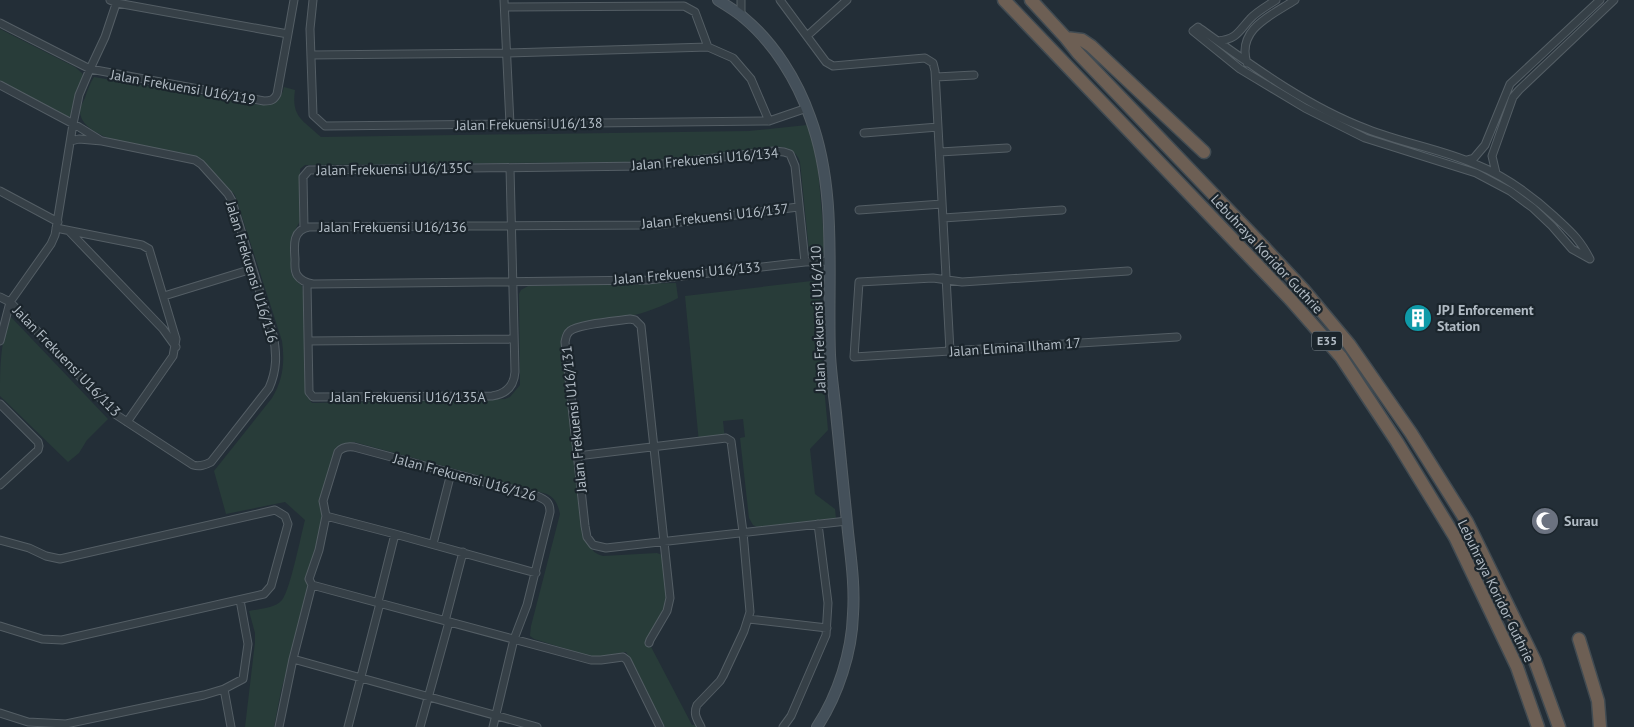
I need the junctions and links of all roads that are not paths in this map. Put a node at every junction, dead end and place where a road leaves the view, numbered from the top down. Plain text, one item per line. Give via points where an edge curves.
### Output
1 (294, 0) edge
2 (313, 0) edge
3 (718, 0) edge
4 (741, 0) edge
5 (780, 0) edge
6 (847, 0) edge
7 (1004, 0) edge
8 (1031, 0) edge
9 (1276, 0) edge
10 (1295, 0) edge
11 (1600, 0) edge
12 (1614, 0) edge
13 (115, 1) edge
14 (504, 3) edge
15 (741, 16) junction
16 (0, 23) edge
17 (288, 34) junction
18 (807, 36) junction
19 (1066, 38) junction
20 (1218, 41) junction
21 (708, 47) junction
22 (506, 53) junction
23 (311, 55) junction
24 (1248, 63) junction
25 (90, 69) junction
26 (974, 75) dead end
27 (936, 77) junction
28 (0, 86) edge
29 (807, 108) junction
30 (769, 121) junction
31 (73, 124) junction
32 (510, 124) junction
33 (938, 127) junction
34 (864, 132) dead end
35 (70, 141) junction
36 (102, 141) junction
37 (1007, 148) dead end
38 (940, 152) junction
39 (1204, 152) dead end
40 (1466, 160) junction
41 (510, 168) junction
42 (1496, 173) junction
43 (0, 191) edge
44 (942, 204) junction
45 (798, 207) junction
46 (859, 210) dead end
47 (1062, 210) dead end
48 (943, 218) junction
49 (57, 225) junction
50 (512, 226) junction
51 (304, 228) junction
52 (69, 231) junction
53 (830, 261) junction
54 (804, 262) junction
55 (252, 269) junction
56 (1128, 271) dead end
57 (946, 280) junction
58 (514, 282) junction
59 (307, 283) junction
60 (164, 296) junction
61 (0, 297) edge
62 (10, 302) junction
63 (1176, 337) dead end
64 (514, 339) junction
65 (0, 340) edge
66 (308, 341) junction
67 (176, 347) junction
68 (950, 351) junction
69 (0, 404) edge
70 (127, 422) junction
71 (654, 447) junction
72 (577, 456) junction
73 (202, 466) joint
74 (451, 473) junction
75 (0, 485) edge
76 (326, 516) junction
77 (847, 521) junction
78 (818, 524) junction
79 (743, 532) junction
80 (395, 534) junction
81 (0, 540) edge
82 (665, 541) junction
83 (433, 544) junction
84 (463, 552) junction
85 (536, 573) junction
86 (312, 585) junction
87 (240, 600) junction
88 (379, 603) junction
89 (749, 619) junction
90 (447, 621) junction
91 (0, 626) edge
92 (827, 628) junction
93 (1579, 639) dead end
94 (514, 640) junction
95 (649, 644) dead end
96 (293, 659) junction
97 (361, 677) junction
98 (224, 689) junction
99 (429, 697) junction
100 (0, 713) edge
101 (496, 716) junction
102 (232, 727) edge
103 (279, 727) edge
104 (348, 727) edge
105 (420, 727) edge
106 (493, 727) edge
107 (537, 727) edge
108 (660, 727) edge
109 (701, 727) edge
110 (783, 727) edge
111 (817, 727) edge
112 (1538, 727) edge
113 (1559, 727) edge
114 (1600, 727) edge

1 - 17 street, Jalan Frekuensi U16/119
2 - 23 street, Jalan Frekuensi U16/138
3 - 15 street, Jalan Frekuensi U16/110
4 - 15 street
5 - 18 street
6 - 18 street
7 - 112 highway, Lebuhraya Koridor Guthrie / E35 via 1342,357 1455,537 1517,666
8 - 19 highway, Lebuhraya Koridor Guthrie / E35
9 - 20 street via 1250,18 1235,36
10 - 24 street via 1250,32 1244,50
11 - 40 street via 1510,84 1485,145 1474,158
12 - 42 street via 1513,97 1492,156
13 - 17 street
13 - 25 street, Jalan Frekuensi U16/113 via 105,37
14 - 21 street via 684,6 695,12
14 - 22 street
15 - 29 street, Jalan Frekuensi U16/110 via 779,56
16 - 25 street, Jalan Frekuensi U16/119
17 - 25 street, Jalan Frekuensi U16/119 via 277,94 268,101
18 - 27 street via 826,62 833,66 925,58 932,62
19 - 39 highway via 1082,40 1091,46
19 - 113 highway, Lebuhraya Koridor Guthrie / E35 via 1303,289 1349,344 1411,433 1467,522 1535,661
20 - 24 street
20 - 42 street via 1198,27 1193,31 1240,69 1312,112 1365,138 1476,173 1510,191 1552,226 1572,249 1590,259 1572,232 1538,200
21 - 22 street
21 - 30 street via 733,58 751,79
22 - 23 street
22 - 32 street
23 - 32 street, Jalan Frekuensi U16/138 via 313,115 326,126
24 - 40 street via 1309,101 1367,129
25 - 31 street, Jalan Frekuensi U16/113 via 79,96
26 - 27 street
27 - 33 street
28 - 31 street
29 - 30 street, Jalan Frekuensi U16/138
29 - 53 street, Jalan Frekuensi U16/110 via 817,137 825,182
30 - 32 street, Jalan Frekuensi U16/138
31 - 35 street, Jalan Frekuensi U16/113
31 - 36 street
33 - 34 street
33 - 38 street
35 - 36 street
35 - 49 street, Jalan Frekuensi U16/113
36 - 55 street, Jalan Frekuensi U16/116 via 189,158 201,164 232,201
37 - 38 street
38 - 44 street
40 - 42 street
41 - 45 street, Jalan Frekuensi U16/134 via 652,166 784,152 790,154 795,166
41 - 50 street
41 - 51 street, Jalan Frekuensi U16/135C via 309,170 303,177
43 - 49 street
44 - 46 street
44 - 48 street
45 - 50 street, Jalan Frekuensi U16/137 via 657,225
45 - 54 street, Jalan Frekuensi U16/134
47 - 48 street
48 - 57 street
49 - 52 street
49 - 62 street, Jalan Frekuensi U16/113 via 51,244
50 - 51 street, Jalan Frekuensi U16/136
50 - 58 street
51 - 59 street, Jalan Frekuensi U16/136 via 294,242 295,270
52 - 60 street via 149,249
52 - 67 street via 163,328
53 - 54 street, Jalan Frekuensi U16/133
53 - 77 street, Jalan Frekuensi U16/110 via 830,355
54 - 58 street, Jalan Frekuensi U16/133 via 655,279
55 - 60 street
55 - 73 street, Jalan Frekuensi U16/116 via 275,344 274,376 211,462
56 - 57 street via 962,282
57 - 68 street
57 - 68 street, Jalan Elmina Ilham 17 via 859,282 854,357
58 - 59 street
58 - 64 street
59 - 66 street, Jalan Frekuensi U16/135A
60 - 67 street
61 - 62 street
62 - 65 street, Jalan Frekuensi U16/113
62 - 70 street, Jalan Frekuensi U16/113 via 115,414
63 - 68 street, Jalan Elmina Ilham 17
64 - 66 street
64 - 66 street, Jalan Frekuensi U16/135A via 515,378 509,389 498,395 315,397 310,394
67 - 70 street
69 - 75 street via 39,446
70 - 73 street, Jalan Frekuensi U16/113 via 193,465
71 - 72 street
71 - 72 street, Jalan Frekuensi U16/131 via 641,326 630,319 576,328 566,337
71 - 79 street via 730,440
71 - 82 street, Jalan Frekuensi U16/131
72 - 82 street, Jalan Frekuensi U16/131 via 586,533 593,545 606,548
74 - 76 street, Jalan Frekuensi U16/126 via 344,447 338,452 323,501
74 - 83 street
74 - 85 street, Jalan Frekuensi U16/126 via 537,496 547,502 550,512
76 - 80 street
76 - 86 street via 309,579
77 - 78 street, Jalan Frekuensi U16/131
77 - 111 street, Jalan Frekuensi U16/110 via 853,589 851,638 836,689
78 - 79 street, Jalan Frekuensi U16/131
78 - 92 street via 828,604
79 - 82 street, Jalan Frekuensi U16/131
79 - 89 street
80 - 83 street
80 - 88 street
81 - 87 street via 60,560 275,510 285,516 288,524 272,586 264,594
82 - 95 street via 670,604
83 - 84 street
84 - 85 street
84 - 90 street
85 - 94 street, Jalan Frekuensi U16/126
86 - 88 street
86 - 96 street
87 - 91 street via 62,640 42,639
87 - 98 street via 248,644 243,679
88 - 90 street
88 - 97 street
89 - 92 street
89 - 109 street via 724,676 695,709
90 - 94 street
90 - 99 street
92 - 110 street via 824,643
93 - 114 highway via 1598,701
94 - 101 street, Jalan Frekuensi U16/126
94 - 108 street via 591,660 626,658
96 - 97 street
96 - 103 street
97 - 99 street
97 - 104 street
98 - 100 street via 66,724 28,722
98 - 102 street
99 - 101 street
99 - 105 street
101 - 106 street, Jalan Frekuensi U16/126
101 - 107 street

